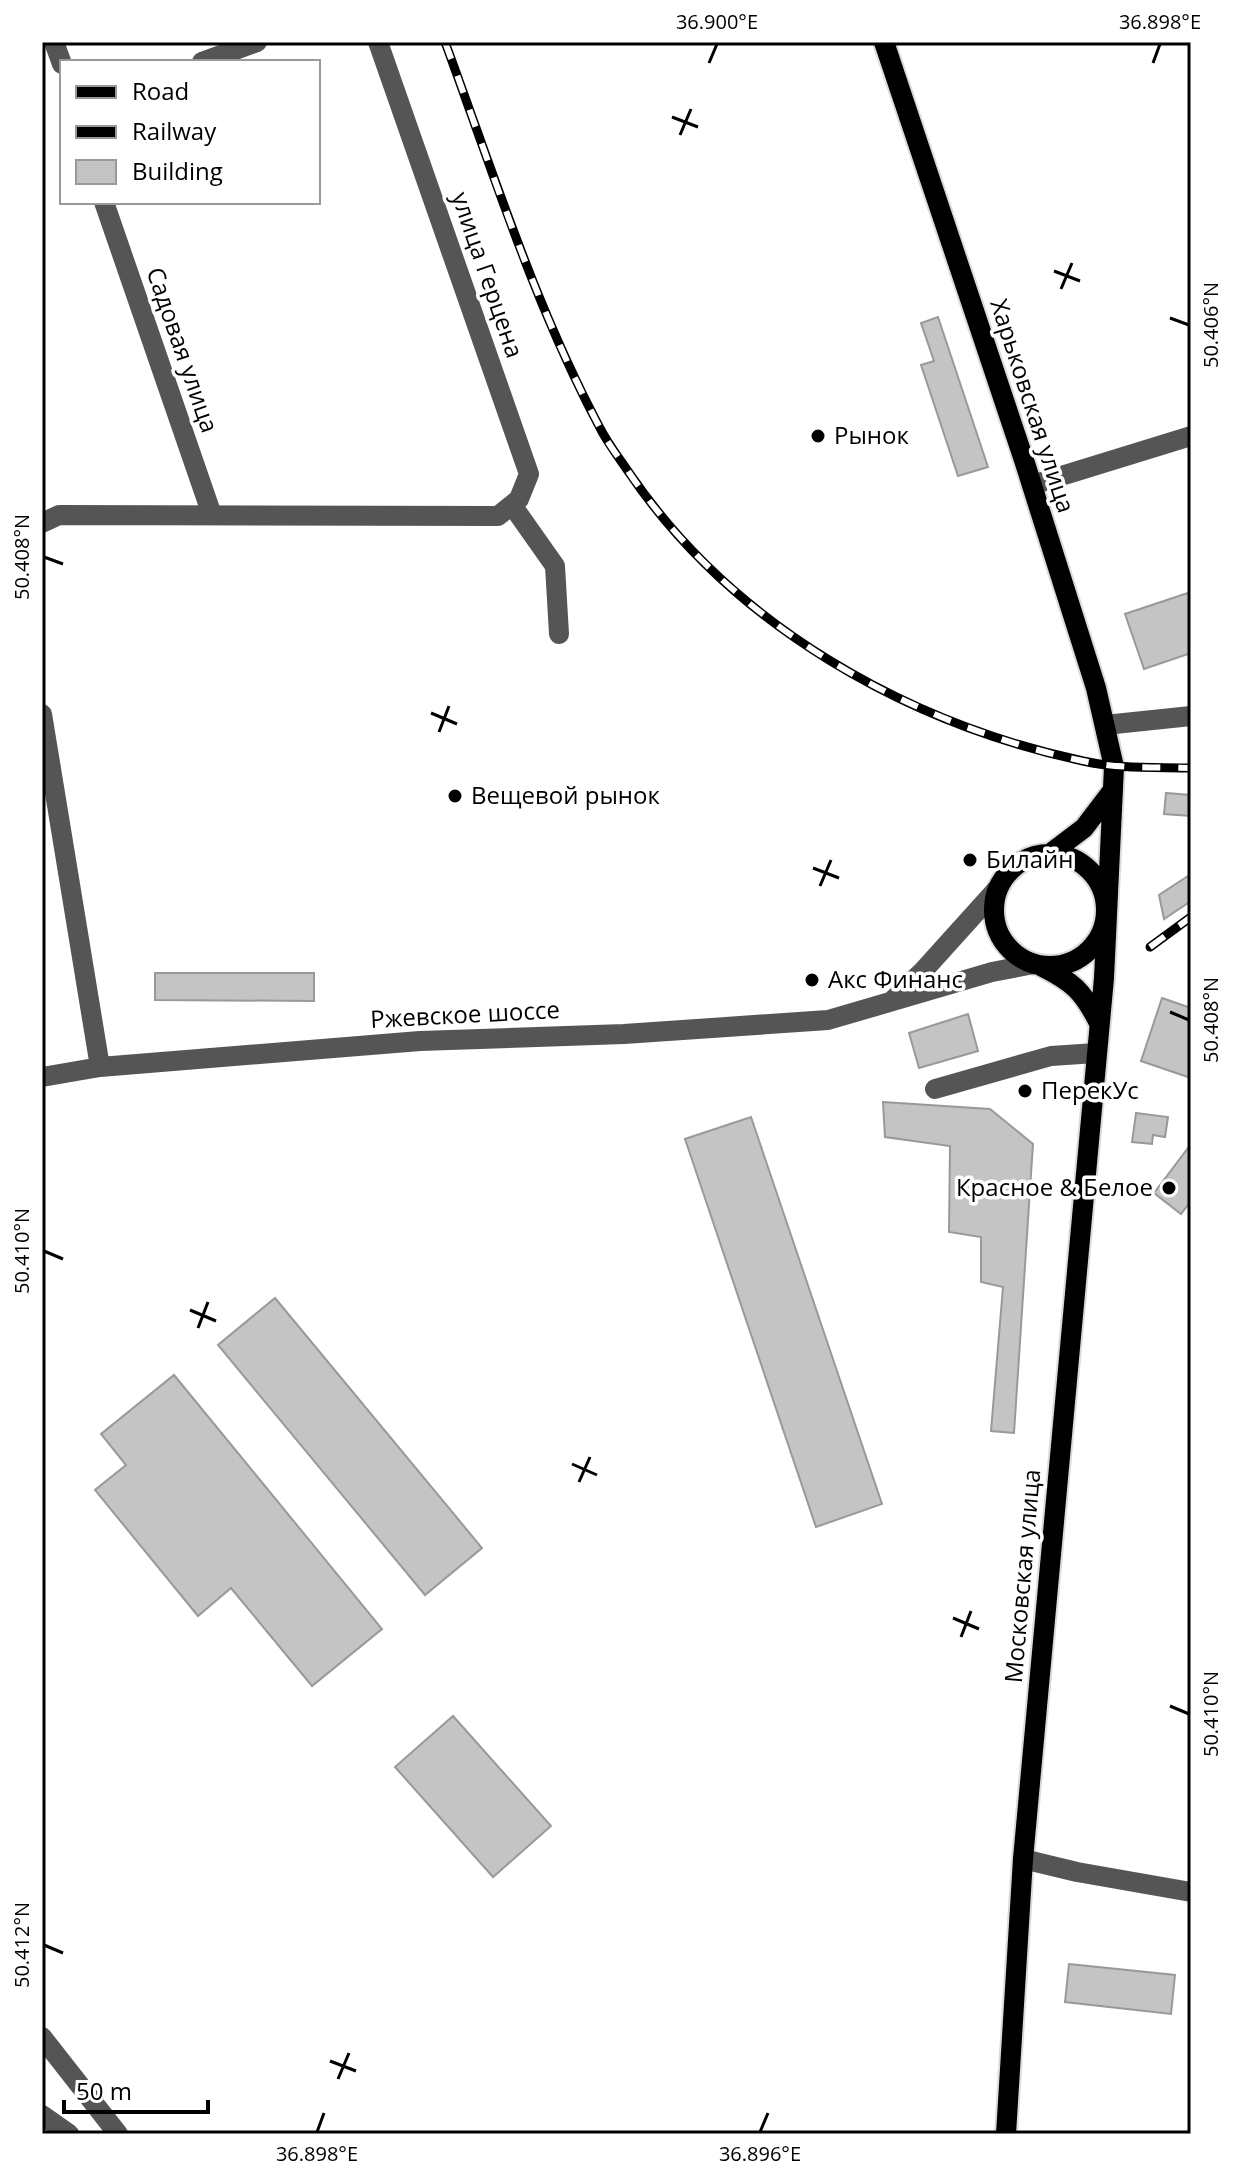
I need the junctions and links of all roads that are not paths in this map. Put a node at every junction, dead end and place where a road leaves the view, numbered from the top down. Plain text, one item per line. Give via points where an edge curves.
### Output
1 (257, 42) edge
2 (378, 42) edge
3 (884, 42) edge
4 (208, 60) edge
5 (105, 204) edge
6 (1191, 436) edge
7 (1032, 485) junction
8 (505, 510) junction
9 (212, 515) junction
10 (42, 523) edge
11 (559, 634) dead end
12 (42, 714) edge
13 (1191, 716) edge
14 (1105, 725) junction
15 (1113, 790) junction
16 (1051, 853) junction
17 (997, 889) junction
18 (1107, 912) junction
19 (1037, 965) junction
20 (889, 1003) junction
21 (1099, 1023) junction
22 (1096, 1053) junction
23 (100, 1067) junction
24 (42, 1077) edge
25 (935, 1089) dead end
26 (1023, 1859) junction
27 (1191, 1892) edge
28 (42, 2037) edge
29 (42, 2115) edge
30 (69, 2134) edge
31 (118, 2134) edge
32 (1006, 2134) edge

1 - 4 street
2 - 8 street, улица Герцена via 529,474 519,499
3 - 7 main road, Харьковская улица
5 - 9 street, Садовая улица
6 - 7 street
7 - 14 main road, Харьковская улица
8 - 9 street
8 - 11 street via 555,566
9 - 10 street via 59,515
12 - 23 street
13 - 14 street
14 - 15 main road, Харьковская улица
15 - 16 main road via 1084,828
15 - 18 main road, Харьковская улица
16 - 17 main road via 1018,863
16 - 18 main road via 1091,871
17 - 19 main road via 993,904 999,935 1020,958
17 - 20 street
18 - 19 main road via 1091,949 1067,964
18 - 21 main road, Московская улица
19 - 20 street, Ржевское шоссе via 992,972
19 - 21 main road via 1075,985
20 - 23 street, Ржевское шоссе via 828,1020 420,1041
21 - 22 main road, Московская улица
22 - 25 street via 1051,1056
22 - 26 main road, Московская улица
23 - 24 street, Ржевское шоссе
26 - 27 street
26 - 32 main road, Московская улица
28 - 31 street
29 - 30 street

